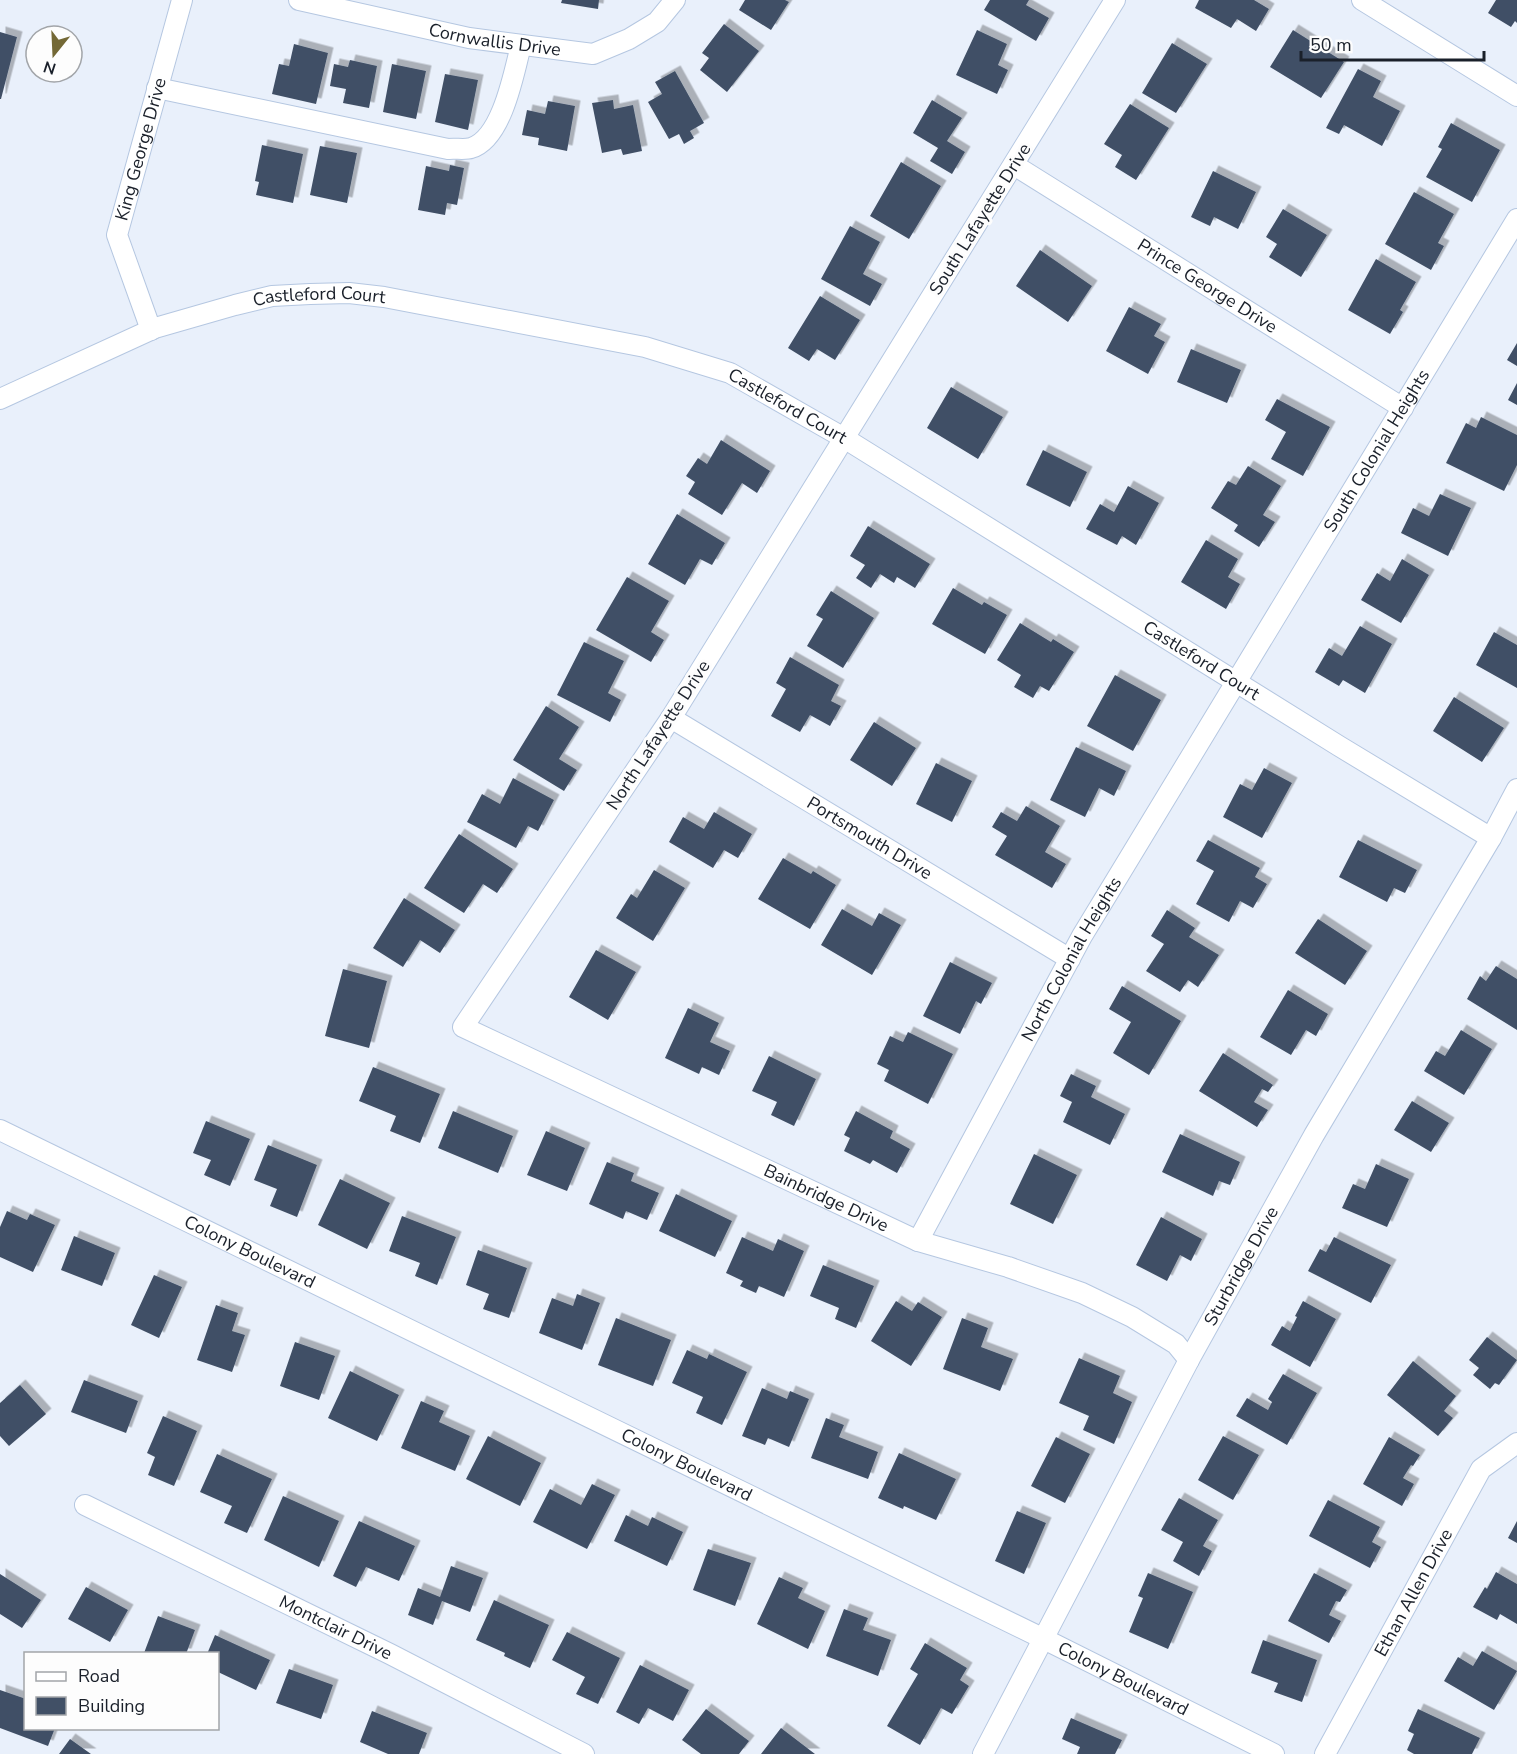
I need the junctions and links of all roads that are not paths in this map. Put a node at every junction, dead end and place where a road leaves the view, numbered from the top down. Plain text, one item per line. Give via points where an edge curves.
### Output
1 (182, 0) edge
2 (299, 0) edge
3 (675, 0) edge
4 (1115, 0) edge
5 (1362, 0) edge
6 (521, 45) junction
7 (157, 87) junction
8 (1517, 96) edge
9 (1014, 165) junction
10 (1517, 219) edge
11 (151, 330) junction
12 (0, 399) edge
13 (1402, 408) junction
14 (844, 438) junction
15 (1236, 682) junction
16 (671, 718) junction
17 (1517, 789) edge
18 (1491, 838) junction
19 (1070, 959) junction
20 (463, 1027) joint
21 (0, 1130) edge
22 (0, 1146) edge
23 (98, 1178) junction
24 (918, 1241) junction
25 (1189, 1360) junction
26 (1517, 1443) edge
27 (85, 1505) dead end
28 (1044, 1640) junction
29 (584, 1754) edge
30 (983, 1754) edge
31 (1275, 1754) edge
32 (1325, 1754) edge

1 - 7 street, King George Drive
2 - 6 street, Cornwallis Drive via 469,38
3 - 6 street, Cornwallis Drive via 657,22 593,54
4 - 9 street, South Lafayette Drive
5 - 8 street
6 - 7 street via 511,86 493,132 472,148 448,149
7 - 11 street, King George Drive via 117,235
9 - 13 street, Prince George Drive
9 - 14 street, South Lafayette Drive
10 - 13 street, South Colonial Heights
11 - 12 street, Castleford Court
11 - 14 street, Castleford Court via 272,296 349,293 384,297 645,347 698,363 730,373
13 - 15 street, South Colonial Heights
14 - 15 street, Castleford Court
14 - 16 street, North Lafayette Drive
15 - 18 street, Castleford Court
15 - 19 street, North Colonial Heights
16 - 19 street, Portsmouth Drive
16 - 20 street, North Lafayette Drive
17 - 18 street, Sturbridge Drive
18 - 25 street, Sturbridge Drive via 1314,1135
19 - 24 street, North Colonial Heights
20 - 24 street, Bainbridge Drive
21 - 23 street, Colony Boulevard
22 - 23 street, Colony Boulevard
23 - 28 street, Colony Boulevard
24 - 25 street, Bainbridge Drive via 1082,1293 1176,1344
25 - 28 street, Sturbridge Drive
26 - 32 street, Ethan Allen Drive via 1481,1469
27 - 29 street, Montclair Drive
28 - 30 street, Sturbridge Drive
28 - 31 street, Colony Boulevard

